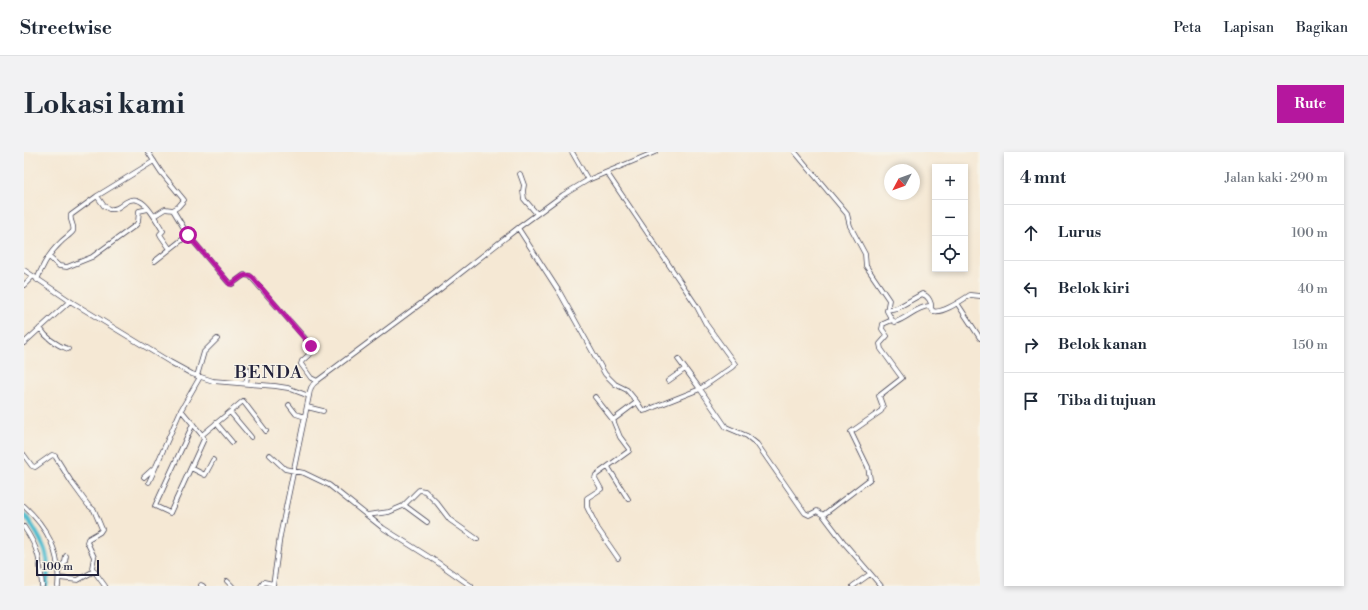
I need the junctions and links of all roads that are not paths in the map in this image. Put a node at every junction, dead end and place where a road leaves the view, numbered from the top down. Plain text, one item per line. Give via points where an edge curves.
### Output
1 (148, 152) edge
2 (572, 152) edge
3 (655, 152) edge
4 (795, 152) edge
5 (154, 161) junction
6 (607, 172) junction
7 (520, 174) dead end
8 (588, 180) junction
9 (97, 196) junction
10 (148, 209) junction
11 (172, 210) junction
12 (537, 214) junction
13 (154, 216) junction
14 (518, 228) junction
15 (188, 235) junction
16 (170, 249) junction
17 (49, 257) junction
18 (155, 261) dead end
19 (24, 270) edge
20 (32, 277) junction
21 (37, 280) junction
22 (24, 284) edge
23 (980, 296) edge
24 (70, 301) junction
25 (957, 303) junction
26 (931, 309) junction
27 (887, 310) junction
28 (892, 320) junction
29 (40, 328) junction
30 (980, 338) edge
31 (216, 339) dead end
32 (24, 343) edge
33 (68, 349) dead end
34 (678, 359) dead end
35 (239, 365) dead end
36 (685, 369) junction
37 (199, 376) junction
38 (317, 380) junction
39 (668, 381) dead end
40 (246, 384) junction
41 (700, 389) junction
42 (309, 396) junction
43 (595, 397) dead end
44 (636, 402) junction
45 (289, 405) dead end
46 (307, 407) junction
47 (181, 410) junction
48 (323, 411) dead end
49 (230, 412) junction
50 (305, 417) junction
51 (614, 420) junction
52 (216, 423) junction
53 (193, 424) junction
54 (266, 431) dead end
55 (202, 435) junction
56 (251, 437) dead end
57 (232, 442) dead end
58 (24, 455) edge
59 (270, 455) dead end
60 (213, 460) dead end
61 (156, 465) junction
62 (608, 467) junction
63 (191, 468) junction
64 (293, 471) junction
65 (144, 477) dead end
66 (149, 482) dead end
67 (628, 499) dead end
68 (404, 505) junction
69 (24, 506) edge
70 (367, 515) junction
71 (823, 515) junction
72 (427, 522) dead end
73 (24, 527) edge
74 (477, 539) dead end
75 (66, 556) dead end
76 (618, 558) dead end
77 (59, 570) junction
78 (94, 571) junction
79 (870, 574) junction
80 (59, 578) junction
81 (227, 581) dead end
82 (273, 585) edge
83 (42, 586) edge
84 (58, 586) edge
85 (105, 586) edge
86 (232, 586) edge
87 (261, 586) edge
88 (471, 586) edge
89 (853, 586) edge
90 (881, 586) edge

1 - 5 street
2 - 8 street
3 - 6 street
4 - 27 street via 847,214 850,226 865,254 866,266 889,300
5 - 9 street
5 - 11 street via 184,200
6 - 8 street
6 - 41 street via 735,364
7 - 12 street via 524,185 524,199
8 - 12 street
9 - 10 street via 109,209 118,208 134,199 138,199
9 - 17 street via 70,215 73,231 61,241
10 - 13 street
10 - 17 street via 139,211 136,225 92,257 67,267 59,266
11 - 13 street via 165,209
11 - 15 street
12 - 14 street
13 - 16 street via 163,231 160,234
14 - 38 street
14 - 44 street via 560,293 605,374 615,384 627,390
15 - 16 street
15 - 38 street via 230,284 244,275 252,277 313,348 313,352 301,363 309,376
16 - 18 street
17 - 21 street
19 - 20 street
20 - 21 street
20 - 22 street
21 - 24 street
23 - 25 street via 970,295
24 - 29 street
24 - 37 street via 170,362
25 - 26 street via 937,312
25 - 30 street
26 - 27 street via 930,300 922,294 897,308
26 - 28 street via 929,306 919,308 903,320
27 - 28 street
28 - 71 street via 883,324 882,329 887,336 880,346 901,379 879,396 883,407 881,411 851,432 868,466 870,479
29 - 32 street
29 - 33 street via 52,342
31 - 37 street via 204,352
34 - 36 street
35 - 40 street via 245,366 248,370
36 - 39 street
36 - 41 street
37 - 40 street via 213,382
37 - 47 street
38 - 42 street via 312,385
40 - 42 street via 288,388
41 - 44 street via 643,411
41 - 71 street via 726,427 756,444 805,513 809,515 817,511
42 - 46 street
43 - 51 street
44 - 51 street
45 - 50 street via 296,414
46 - 48 street
46 - 50 street
47 - 53 street
47 - 61 street
49 - 52 street
49 - 54 street via 243,401
49 - 56 street
50 - 64 street
51 - 62 street via 620,437 629,449
52 - 55 street
52 - 57 street
53 - 55 street
53 - 63 street via 156,506 170,513
55 - 63 street via 204,439
58 - 78 street via 35,467 52,455 55,456 94,510 102,529 87,542 94,554
59 - 64 street via 285,469
60 - 63 street via 205,475
61 - 65 street
61 - 66 street
62 - 67 street
62 - 76 street via 596,476 601,488 587,498 587,507 598,529
64 - 70 street via 304,473 329,485
64 - 82 street
68 - 70 street via 389,512
68 - 72 street
68 - 74 street via 419,490 425,491 450,520
69 - 77 street via 47,533 59,563
70 - 88 street
71 - 79 street
73 - 83 street via 36,547 40,560
75 - 77 street
77 - 80 street
78 - 80 street via 78,580
78 - 85 street
79 - 89 street
79 - 90 street
80 - 84 street
81 - 86 street
82 - 87 street via 264,582

